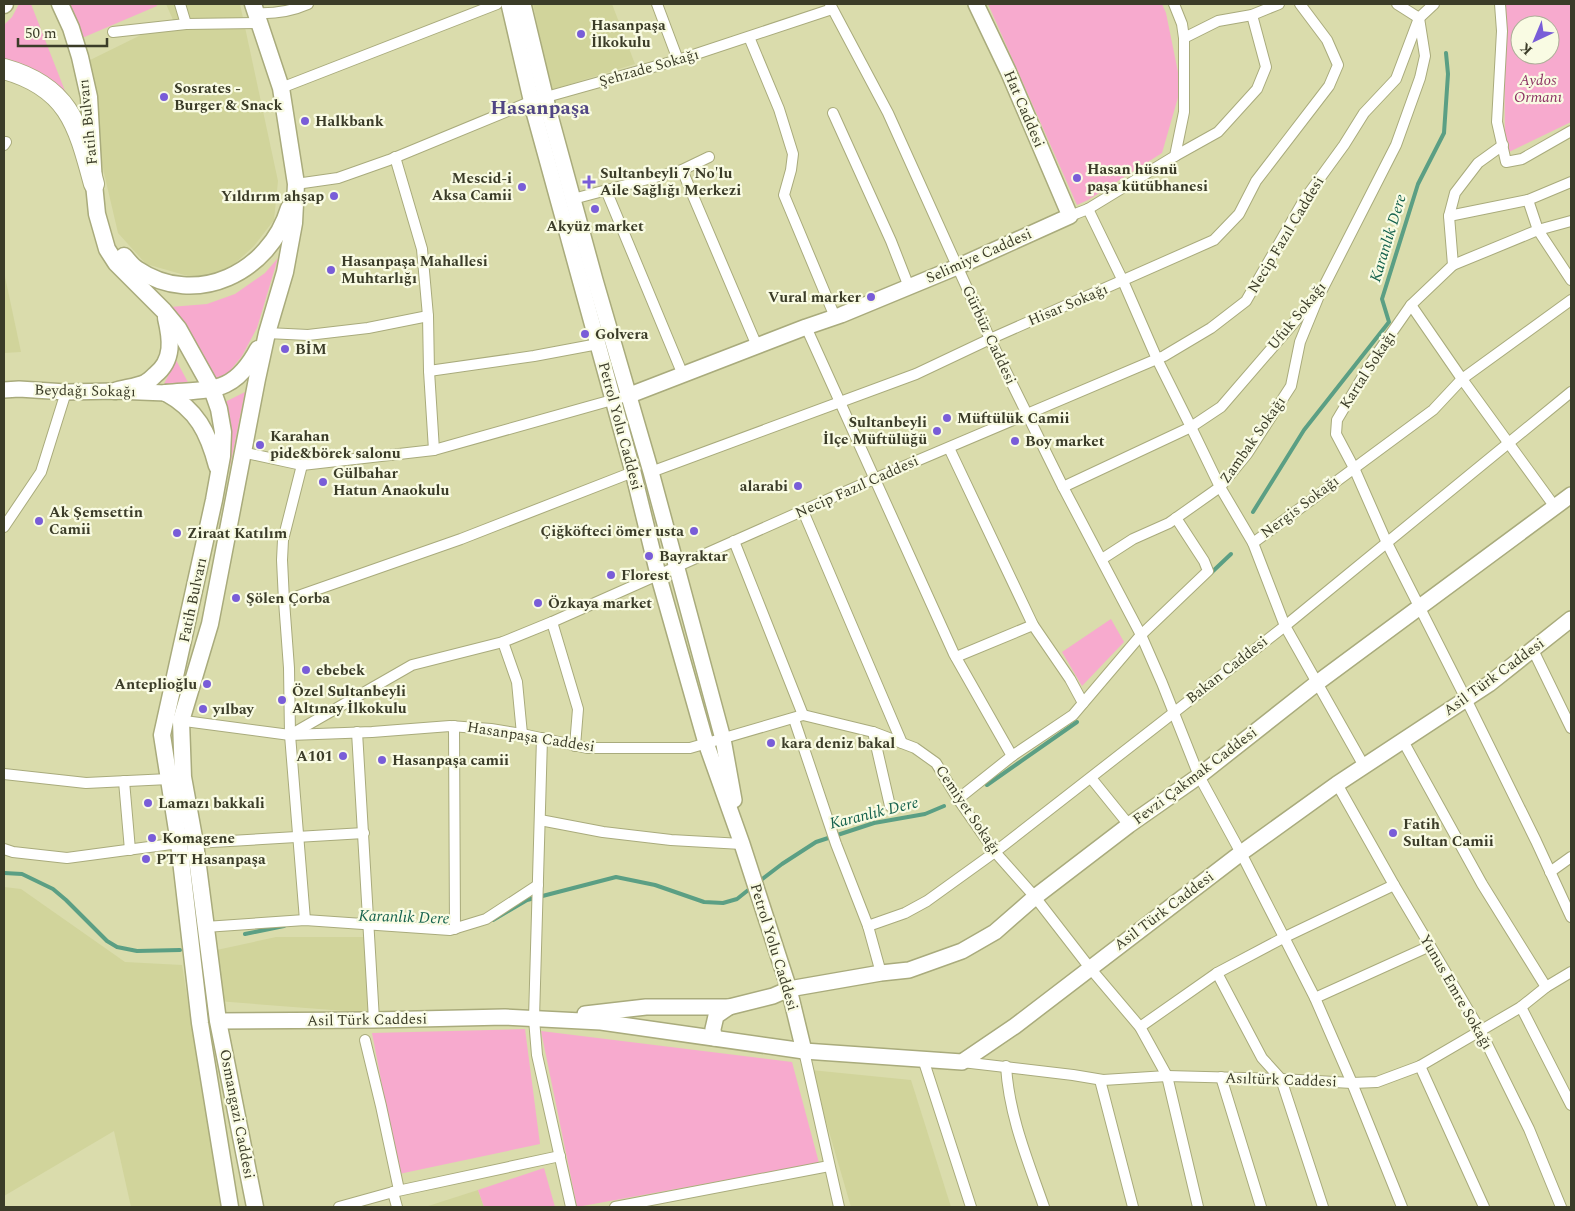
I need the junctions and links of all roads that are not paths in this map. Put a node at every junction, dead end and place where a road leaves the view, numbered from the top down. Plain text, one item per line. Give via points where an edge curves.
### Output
1 (60, 4) edge
2 (180, 4) edge
3 (308, 4) edge
4 (497, 4) edge
5 (509, 4) edge
6 (523, 4) edge
7 (657, 4) edge
8 (976, 4) edge
9 (1174, 4) edge
10 (1279, 4) edge
11 (1300, 4) edge
12 (1397, 4) edge
13 (1434, 4) edge
14 (1500, 4) edge
15 (831, 7) edge
16 (255, 13) edge
17 (1252, 16) junction
18 (1419, 18) junction
19 (186, 24) junction
20 (113, 32) dead end
21 (748, 37) junction
22 (1184, 38) junction
23 (678, 60) junction
24 (4, 69) edge
25 (281, 88) junction
26 (538, 100) junction
27 (833, 113) dead end
28 (1571, 131) edge
29 (1503, 145) junction
30 (1175, 156) junction
31 (395, 157) junction
32 (709, 157) dead end
33 (682, 170) junction
34 (1571, 182) edge
35 (94, 184) junction
36 (296, 184) junction
37 (606, 190) junction
38 (573, 199) junction
39 (1528, 200) junction
40 (1088, 209) junction
41 (97, 214) junction
42 (1070, 216) junction
43 (1449, 216) junction
44 (1571, 221) edge
45 (1538, 230) junction
46 (1454, 265) junction
47 (957, 266) junction
48 (1571, 280) edge
49 (1123, 281) junction
50 (909, 286) junction
51 (1322, 290) junction
52 (1571, 300) edge
53 (1412, 305) junction
54 (164, 310) junction
55 (428, 316) junction
56 (836, 317) junction
57 (806, 327) junction
58 (267, 333) junction
59 (990, 339) junction
60 (598, 344) junction
61 (758, 346) junction
62 (1157, 359) junction
63 (429, 371) junction
64 (683, 375) junction
65 (1462, 379) junction
66 (212, 389) junction
67 (4, 390) edge
68 (114, 391) junction
69 (66, 392) junction
70 (1571, 392) edge
71 (166, 393) junction
72 (630, 396) junction
73 (612, 401) junction
74 (839, 402) junction
75 (1027, 414) junction
76 (1191, 427) junction
77 (1508, 443) junction
78 (949, 448) junction
79 (434, 450) junction
80 (242, 452) junction
81 (302, 465) junction
82 (1354, 468) junction
83 (633, 472) junction
84 (651, 472) junction
85 (219, 473) junction
86 (874, 479) junction
87 (1063, 487) junction
88 (1220, 487) junction
89 (1571, 495) edge
90 (1555, 507) junction
91 (803, 511) junction
92 (1176, 518) junction
93 (4, 528) edge
94 (734, 541) junction
95 (1253, 543) junction
96 (1387, 543) junction
97 (1102, 559) junction
98 (676, 566) junction
99 (658, 574) junction
100 (284, 601) junction
101 (1420, 608) junction
102 (1571, 619) edge
103 (552, 622) junction
104 (1033, 625) junction
105 (1285, 626) junction
106 (1141, 635) junction
107 (503, 642) junction
108 (1533, 650) junction
109 (956, 657) junction
110 (1317, 683) junction
111 (1466, 699) junction
112 (1083, 704) junction
113 (1173, 712) junction
114 (799, 717) junction
115 (173, 720) junction
116 (454, 726) junction
117 (1571, 728) edge
118 (357, 732) junction
119 (873, 732) junction
120 (522, 734) junction
121 (290, 735) junction
122 (542, 738) junction
123 (723, 739) junction
124 (1403, 741) junction
125 (706, 743) junction
126 (902, 743) junction
127 (575, 746) junction
128 (1012, 756) junction
129 (1364, 766) junction
130 (4, 774) edge
131 (1199, 776) junction
132 (176, 778) junction
133 (1091, 778) junction
134 (124, 782) junction
135 (1337, 784) junction
136 (958, 799) junction
137 (890, 806) dead end
138 (540, 820) junction
139 (1129, 826) junction
140 (364, 833) junction
141 (297, 837) junction
142 (187, 843) junction
143 (742, 844) junction
144 (4, 849) edge
145 (130, 850) junction
146 (995, 852) junction
147 (1241, 853) junction
148 (1571, 856) edge
149 (1550, 872) junction
150 (1394, 884) junction
151 (538, 887) junction
152 (1035, 898) junction
153 (1571, 917) edge
154 (304, 920) junction
155 (369, 924) junction
156 (868, 926) junction
157 (206, 927) junction
158 (454, 929) junction
159 (1285, 937) junction
160 (1430, 946) junction
161 (1090, 968) junction
162 (782, 970) junction
163 (1571, 972) edge
164 (881, 973) junction
165 (1217, 973) junction
166 (1546, 987) junction
167 (789, 990) junction
168 (773, 996) junction
169 (1315, 998) junction
170 (729, 1007) junction
171 (1521, 1007) junction
172 (534, 1019) junction
173 (374, 1020) junction
174 (218, 1021) junction
175 (200, 1023) junction
176 (1140, 1027) junction
177 (1480, 1030) junction
178 (714, 1038) junction
179 (366, 1040) dead end
180 (804, 1051) junction
181 (923, 1059) junction
182 (962, 1062) junction
183 (1006, 1066) junction
184 (1420, 1066) junction
185 (1167, 1076) junction
186 (1221, 1077) junction
187 (1281, 1079) junction
188 (1100, 1080) junction
189 (1352, 1083) junction
190 (1571, 1105) edge
191 (560, 1156) junction
192 (829, 1166) junction
193 (396, 1191) junction
194 (230, 1207) edge
195 (255, 1207) edge
196 (339, 1207) edge
197 (398, 1207) edge
198 (571, 1207) edge
199 (615, 1207) edge
200 (839, 1207) edge
201 (970, 1207) edge
202 (1044, 1207) edge
203 (1133, 1207) edge
204 (1198, 1207) edge
205 (1261, 1207) edge
206 (1323, 1207) edge
207 (1402, 1207) edge
208 (1484, 1207) edge
209 (1561, 1207) edge

1 - 35 main road, Fatih Bulvarı via 71,28 89,97
2 - 19 street
3 - 16 street via 274,14
4 - 25 street
5 - 26 main road, Petrol Yolu Caddesi
6 - 26 main road, Petrol Yolu Caddesi
7 - 23 street
8 - 42 main road, Hat Caddesi
9 - 22 street
10 - 17 street
11 - 49 street, Hisar Sokağı via 1327,40 1338,66 1329,86 1256,181 1239,214 1214,240
12 - 18 street
13 - 18 street, Necip Fazıl Caddesi
14 - 29 street via 1502,31 1497,122
15 - 21 street, Şehzade Sokağı
15 - 47 street, Gürbüz Caddesi via 888,113
16 - 19 street
16 - 25 main road, Fatih Bulvarı
17 - 22 street via 1218,21
17 - 30 street, Selimiye Caddesi via 1266,67 1257,89 1218,132
18 - 51 street, Ufuk Sokağı via 1425,56 1420,78 1396,145
18 - 62 street, Necip Fazıl Caddesi via 1396,79 1364,114 1304,200 1246,301 1211,328
19 - 20 street
21 - 23 street, Şehzade Sokağı
21 - 56 street via 779,109 793,154 784,195
22 - 30 street via 1184,112
23 - 26 street, Şehzade Sokağı
24 - 35 highway via 34,80 51,91 63,105 73,120
25 - 36 main road, Fatih Bulvarı
26 - 31 street, Şehzade Sokağı
26 - 38 main road, Petrol Yolu Caddesi
26 - 60 main road, Petrol Yolu Caddesi
27 - 50 street
28 - 29 street via 1522,159 1506,162
29 - 43 street via 1478,162 1455,193
30 - 40 street, Selimiye Caddesi
31 - 36 street, Şehzade Sokağı via 338,178
31 - 55 street via 422,249
32 - 33 street
33 - 37 street
33 - 61 street
34 - 39 street
35 - 41 main road, Fatih Bulvarı
36 - 41 main road, Fatih Bulvarı via 285,220 256,260 234,276 205,285 171,284 136,269 119,252
36 - 58 main road, Fatih Bulvarı via 294,224 284,275
37 - 38 street
37 - 64 street
38 - 72 main road, Petrol Yolu Caddesi
39 - 43 street
39 - 45 street
40 - 42 street, Selimiye Caddesi
40 - 49 street, Nergis Sokağı
41 - 54 main road, Fatih Bulvarı via 107,249 116,263
42 - 47 main road, Selimiye Caddesi
43 - 46 street
44 - 45 street
45 - 46 street
45 - 48 street
46 - 53 street, Kartal Sokağı
47 - 50 main road, Selimiye Caddesi
47 - 59 street, Gürbüz Caddesi
49 - 59 street, Hisar Sokağı
49 - 62 street, Nergis Sokağı
50 - 56 main road, Selimiye Caddesi
51 - 76 street, Ufuk Sokağı via 1221,407
51 - 88 street, Zambak Sokağı via 1300,342 1291,386 1247,454
52 - 65 street, Nergis Sokağı
53 - 65 street
53 - 82 street, Kartal Sokağı via 1336,420 1336,434
54 - 66 main road, Fatih Bulvarı via 178,328
54 - 68 main road via 171,349 167,362 145,383
55 - 58 street via 308,335
55 - 63 street
56 - 57 main road, Selimiye Caddesi
57 - 61 main road, Selimiye Caddesi
57 - 74 street
58 - 66 main road via 250,365 227,384
58 - 80 main road, Fatih Bulvarı
59 - 74 street, Hisar Sokağı via 916,374
59 - 75 street, Gürbüz Caddesi
60 - 63 street
60 - 73 main road, Petrol Yolu Caddesi
61 - 64 main road, Selimiye Caddesi
62 - 75 street, Necip Fazıl Caddesi
62 - 76 street, Nergis Sokağı
63 - 79 street
64 - 72 main road, Selimiye Caddesi
65 - 77 street
65 - 82 street, Nergis Sokağı via 1433,410
66 - 71 main road
66 - 85 main road, Fatih Bulvarı via 223,432
67 - 69 main road, Beydağı Sokağı
68 - 69 main road, Beydağı Sokağı
68 - 71 main road, Beydağı Sokağı
69 - 93 street via 41,472
70 - 77 street, Bakan Caddesi
71 - 85 main road via 196,416 204,428
72 - 73 street
72 - 84 main road, Petrol Yolu Caddesi
73 - 79 street
73 - 83 main road, Petrol Yolu Caddesi
74 - 84 street, Hisar Sokağı
74 - 86 street
75 - 78 street, Necip Fazıl Caddesi
75 - 87 street, Gürbüz Caddesi
76 - 87 street, Ufuk Sokağı
76 - 88 street, Nergis Sokağı
77 - 90 street
77 - 96 street, Bakan Caddesi
78 - 86 street, Necip Fazıl Caddesi
78 - 104 street
79 - 81 street
80 - 81 street
80 - 115 main road, Fatih Bulvarı via 210,624
81 - 100 street via 283,540
82 - 95 street, Nergis Sokağı
82 - 96 street, Kartal Sokağı
83 - 99 main road, Petrol Yolu Caddesi
83 - 100 street via 461,539
84 - 98 main road, Petrol Yolu Caddesi
85 - 115 main road, Fatih Bulvarı via 186,633
86 - 91 street, Necip Fazıl Caddesi
86 - 109 street
87 - 97 street, Gürbüz Caddesi
88 - 92 street, Zambak Sokağı
88 - 95 street, Nergis Sokağı
89 - 90 main road, Fevzi Çakmak Caddesi
90 - 101 main road, Fevzi Çakmak Caddesi
91 - 94 street, Necip Fazıl Caddesi
91 - 126 street
92 - 97 street, Zambak Sokağı
92 - 106 street via 1208,571
94 - 98 street, Necip Fazıl Caddesi
94 - 114 street
95 - 105 street
96 - 101 street, Kartal Sokağı
96 - 105 street, Bakan Caddesi
97 - 106 street, Gürbüz Caddesi
98 - 99 street, Necip Fazıl Caddesi
98 - 123 main road, Petrol Yolu Caddesi
99 - 103 street, Necip Fazıl Caddesi
99 - 125 main road, Petrol Yolu Caddesi
100 - 121 street
101 - 110 main road, Fevzi Çakmak Caddesi
101 - 111 street, Kartal Sokağı
102 - 108 main road, Asil Türk Caddesi
103 - 107 street, Necip Fazıl Caddesi
103 - 127 street via 578,709
104 - 109 street
104 - 112 street
105 - 110 street
105 - 113 street, Bakan Caddesi
106 - 112 street
106 - 113 street, Gürbüz Caddesi
107 - 120 street via 517,682
107 - 121 street, Necip Fazıl Caddesi via 412,664
108 - 111 main road, Asil Türk Caddesi
108 - 117 street
109 - 128 street
110 - 129 street
110 - 131 main road, Fevzi Çakmak Caddesi
111 - 124 main road, Asil Türk Caddesi
111 - 149 street, Kartal Sokağı
112 - 128 street via 1073,715
113 - 131 street, Gürbüz Caddesi
113 - 133 street, Bakan Caddesi
114 - 119 street, Cemiyet Sokağı
114 - 123 street, Hasanpaşa Caddesi
114 - 156 street via 831,830
115 - 121 street, Hasanpaşa Caddesi
115 - 132 main road, Fatih Bulvarı
116 - 118 street, Hasanpaşa Caddesi
116 - 120 street, Hasanpaşa Caddesi
116 - 158 street
118 - 121 street, Hasanpaşa Caddesi
118 - 140 street
119 - 126 street, Cemiyet Sokağı
119 - 137 street
120 - 122 street, Hasanpaşa Caddesi
121 - 141 street
122 - 127 street, Hasanpaşa Caddesi
122 - 138 street
123 - 125 street, Hasanpaşa Caddesi
123 - 143 main road, Petrol Yolu Caddesi
124 - 129 main road, Asil Türk Caddesi
124 - 166 street via 1482,884
125 - 127 street, Hasanpaşa Caddesi via 690,748
125 - 143 main road, Petrol Yolu Caddesi
126 - 136 street, Cemiyet Sokağı via 936,763
128 - 136 street
129 - 135 main road, Asil Türk Caddesi
130 - 134 street via 86,783
131 - 139 main road, Fevzi Çakmak Caddesi
131 - 147 street, Gürbüz Caddesi
132 - 134 street
132 - 142 main road, Fatih Bulvarı
133 - 139 street
133 - 146 street, Bakan Caddesi
134 - 145 street
135 - 147 main road, Asil Türk Caddesi
135 - 150 street, Yunus Emre Sokağı
136 - 146 street, Cemiyet Sokağı
138 - 143 street via 603,832
138 - 151 street
139 - 152 main road, Fevzi Çakmak Caddesi
140 - 141 street
140 - 155 street
141 - 142 street
141 - 154 street
142 - 145 street
142 - 157 main road, Fatih Bulvarı
142 - 175 main road, Fatih Bulvarı
143 - 162 main road, Petrol Yolu Caddesi
144 - 145 street via 67,858
146 - 152 street, Cemiyet Sokağı
146 - 156 street, Bakan Caddesi via 927,901
147 - 159 street, Gürbüz Caddesi
147 - 161 main road, Asil Türk Caddesi
148 - 149 street
149 - 153 street, Kartal Sokağı
150 - 159 street
150 - 160 street, Yunus Emre Sokağı
151 - 158 street via 486,919
151 - 172 street
152 - 161 street, Cemiyet Sokağı
152 - 164 main road, Fevzi Çakmak Caddesi via 995,932 962,951 909,970
154 - 155 street
154 - 157 street
155 - 158 street
155 - 173 street
156 - 164 street
157 - 174 main road, Fatih Bulvarı
159 - 165 street
159 - 169 street, Gürbüz Caddesi
160 - 169 street
160 - 177 street, Yunus Emre Sokağı
161 - 176 street, Cemiyet Sokağı
161 - 182 main road, Asil Türk Caddesi
162 - 167 main road, Petrol Yolu Caddesi
162 - 168 main road
163 - 166 street, Asıltürk Caddesi
164 - 167 main road, Fevzi Çakmak Caddesi
165 - 176 street
165 - 187 street via 1262,1058
166 - 171 street, Asıltürk Caddesi
167 - 168 main road, Asil Türk Caddesi
167 - 180 main road, Petrol Yolu Caddesi
168 - 170 main road, Asil Türk Caddesi
169 - 189 street, Gürbüz Caddesi
170 - 172 main road, Asil Türk Caddesi via 646,1007
170 - 178 main road via 716,1016 712,1029
171 - 177 street, Asıltürk Caddesi
171 - 190 street
172 - 173 main road, Asil Türk Caddesi
172 - 178 main road, Asil Türk Caddesi via 601,1022
172 - 191 street via 537,1055
173 - 174 main road, Asil Türk Caddesi
174 - 175 main road, Asil Türk Caddesi
174 - 195 main road, Osmangazi Caddesi
175 - 194 main road, Osmangazi Caddesi
176 - 185 street, Cemiyet Sokağı
177 - 184 street, Asıltürk Caddesi
177 - 209 street, Yunus Emre Sokağı via 1529,1128
178 - 180 main road, Asil Türk Caddesi
179 - 193 street
180 - 181 main road, Asil Türk Caddesi
180 - 192 street
181 - 182 main road, Asil Türk Caddesi
181 - 201 street
182 - 183 street, Asıltürk Caddesi
183 - 188 street, Asıltürk Caddesi
183 - 202 street via 1019,1138
184 - 189 street, Asıltürk Caddesi via 1377,1082
184 - 208 street
185 - 186 street, Asıltürk Caddesi
185 - 188 street, Asıltürk Caddesi
185 - 204 street, Cemiyet Sokağı
186 - 187 street, Asıltürk Caddesi
186 - 205 street
187 - 189 street, Asıltürk Caddesi
187 - 206 street
188 - 203 street
189 - 207 street, Gürbüz Caddesi
191 - 193 street
191 - 198 street
192 - 199 street
192 - 200 street
193 - 196 street
193 - 197 street

